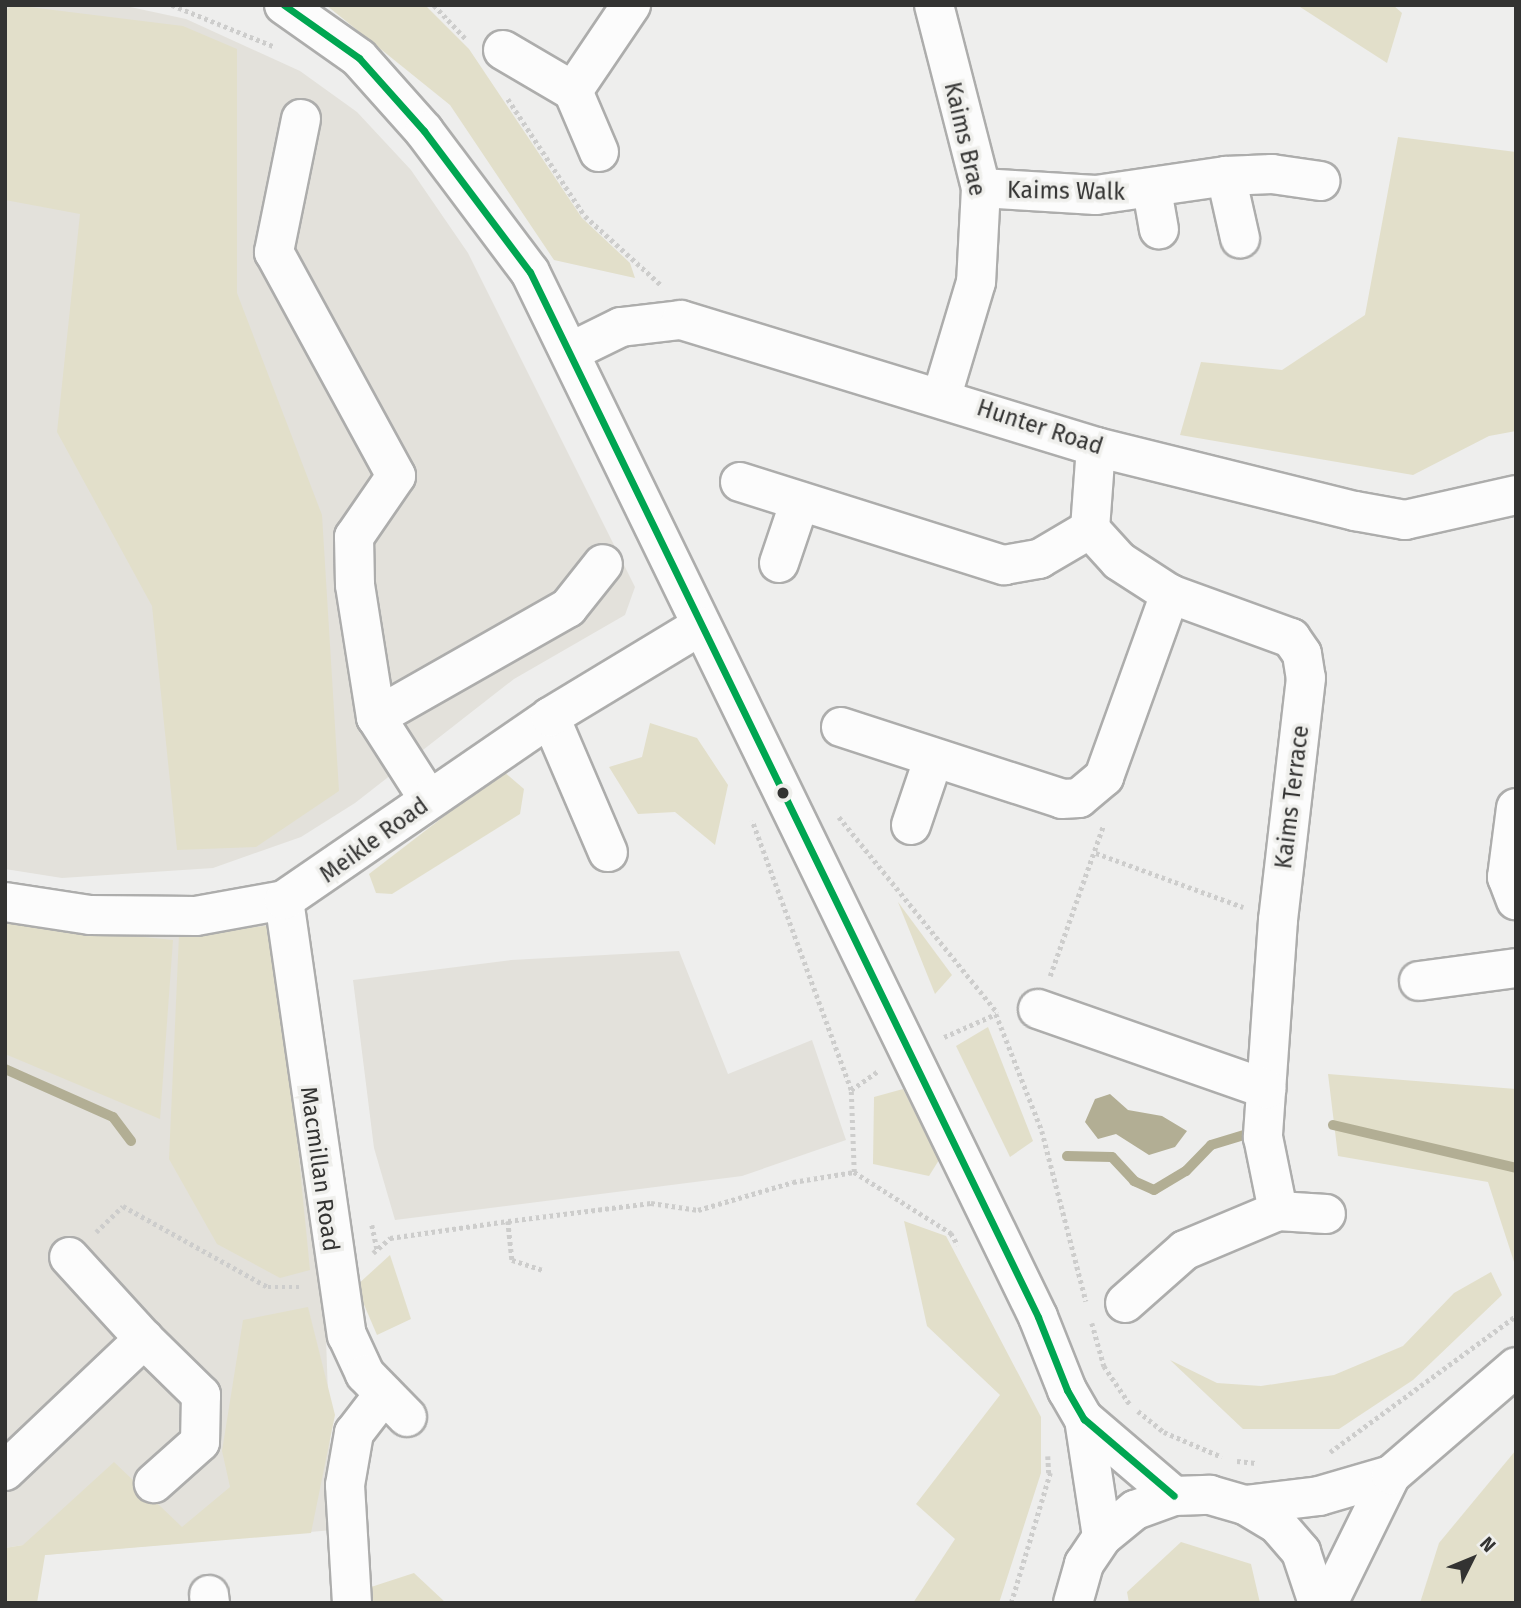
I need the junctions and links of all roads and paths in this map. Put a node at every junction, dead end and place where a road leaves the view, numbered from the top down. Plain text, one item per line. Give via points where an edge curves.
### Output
1 (172, 5) edge
2 (284, 5) edge
3 (434, 5) edge
4 (631, 5) edge
5 (934, 5) edge
6 (282, 50) dead end
7 (491, 60) junction
8 (573, 91) junction
9 (301, 119) dead end
10 (599, 152) dead end
11 (1226, 176) junction
12 (1320, 181) dead end
13 (981, 188) junction
14 (1152, 190) junction
15 (1159, 229) dead end
16 (1240, 238) dead end
17 (681, 320) junction
18 (570, 352) junction
19 (942, 395) junction
20 (1096, 447) junction
21 (740, 482) dead end
22 (1515, 499) edge
23 (800, 501) junction
24 (1090, 529) junction
25 (779, 563) dead end
26 (603, 564) dead end
27 (1170, 594) junction
28 (700, 626) junction
29 (376, 716) junction
30 (551, 717) junction
31 (841, 727) dead end
32 (933, 760) junction
33 (1093, 792) junction
34 (429, 800) junction
35 (750, 806) dead end
36 (1516, 807) edge
37 (835, 814) dead end
38 (911, 825) dead end
39 (608, 852) dead end
40 (1096, 852) junction
41 (284, 900) junction
42 (1516, 900) edge
43 (5, 902) edge
44 (1278, 920) junction
45 (1516, 968) edge
46 (1419, 981) dead end
47 (1038, 1009) junction
48 (881, 1069) dead end
49 (1266, 1089) junction
50 (850, 1090) junction
51 (854, 1172) junction
52 (1278, 1210) junction
53 (1326, 1214) dead end
54 (508, 1221) junction
55 (69, 1257) joint
56 (964, 1257) dead end
57 (542, 1270) dead end
58 (339, 1286) junction
59 (1125, 1303) dead end
60 (144, 1339) junction
61 (1516, 1367) edge
62 (1084, 1419) junction
63 (1048, 1449) dead end
64 (5, 1471) edge
65 (1049, 1473) dead end
66 (1391, 1475) junction
67 (154, 1483) dead end
68 (1174, 1496) junction
69 (1245, 1505) junction
70 (1102, 1537) junction
71 (352, 1603) edge
72 (1073, 1603) edge
73 (1318, 1603) edge
74 (1328, 1603) edge

1 - 6 path
2 - 18 street via 359,58 424,131 530,272
3 - 7 path
4 - 8 street
5 - 13 street, Kaims Brae
7 - 8 street
7 - 17 path via 585,216 673,296
8 - 10 street
9 - 29 street via 274,252 396,476 354,537
11 - 12 street, Kaims Walk via 1272,174
11 - 14 street, Kaims Walk
11 - 16 street
13 - 14 street, Kaims Walk via 1085,195
13 - 19 street, Kaims Brae via 976,282
14 - 15 street, Kaims Walk
17 - 18 street, Hunter Road via 621,327
17 - 19 street, Hunter Road
18 - 28 street
19 - 20 street, Hunter Road
20 - 22 street, Hunter Road via 1405,520
20 - 24 street
21 - 23 street
23 - 24 street via 1004,565 1039,559
23 - 25 street
24 - 27 street, Kaims Terrace via 1119,561
26 - 29 street via 568,608
27 - 33 street via 1112,760
27 - 44 street, Kaims Terrace via 1271,627 1303,654 1306,678
28 - 30 street, Meikle Road
28 - 62 street
29 - 34 street
30 - 34 street, Meikle Road
30 - 39 street
31 - 32 street
32 - 33 street via 1062,799
32 - 38 street
33 - 40 path via 1104,829
34 - 41 street, Meikle Road
35 - 50 path
36 - 42 street via 1507,877
37 - 47 path via 996,1014
40 - 44 path
40 - 47 path
41 - 43 street, Meikle Road via 196,916 90,915
41 - 58 street, Macmillan Road
44 - 49 street, Kaims Terrace
45 - 46 street
47 - 49 street
48 - 50 path
49 - 52 street, Kaims Terrace via 1267,1175
50 - 51 path
51 - 54 path via 793,1182 698,1210 650,1203
51 - 56 path via 951,1233
52 - 53 street
52 - 59 street via 1185,1250
54 - 57 path via 512,1260
54 - 58 path via 390,1238
55 - 58 path via 123,1206 268,1287
55 - 60 street
58 - 71 street, Macmillan Road via 347,1335 366,1374 396,1406 354,1433 345,1485
60 - 64 street
60 - 67 street via 201,1395 200,1441
61 - 66 street
62 - 68 street
62 - 70 street
63 - 65 path
66 - 69 street via 1319,1496
66 - 74 street
68 - 69 street via 1210,1495
68 - 70 street via 1135,1510
69 - 73 street via 1277,1524 1301,1552
70 - 72 street via 1084,1564

